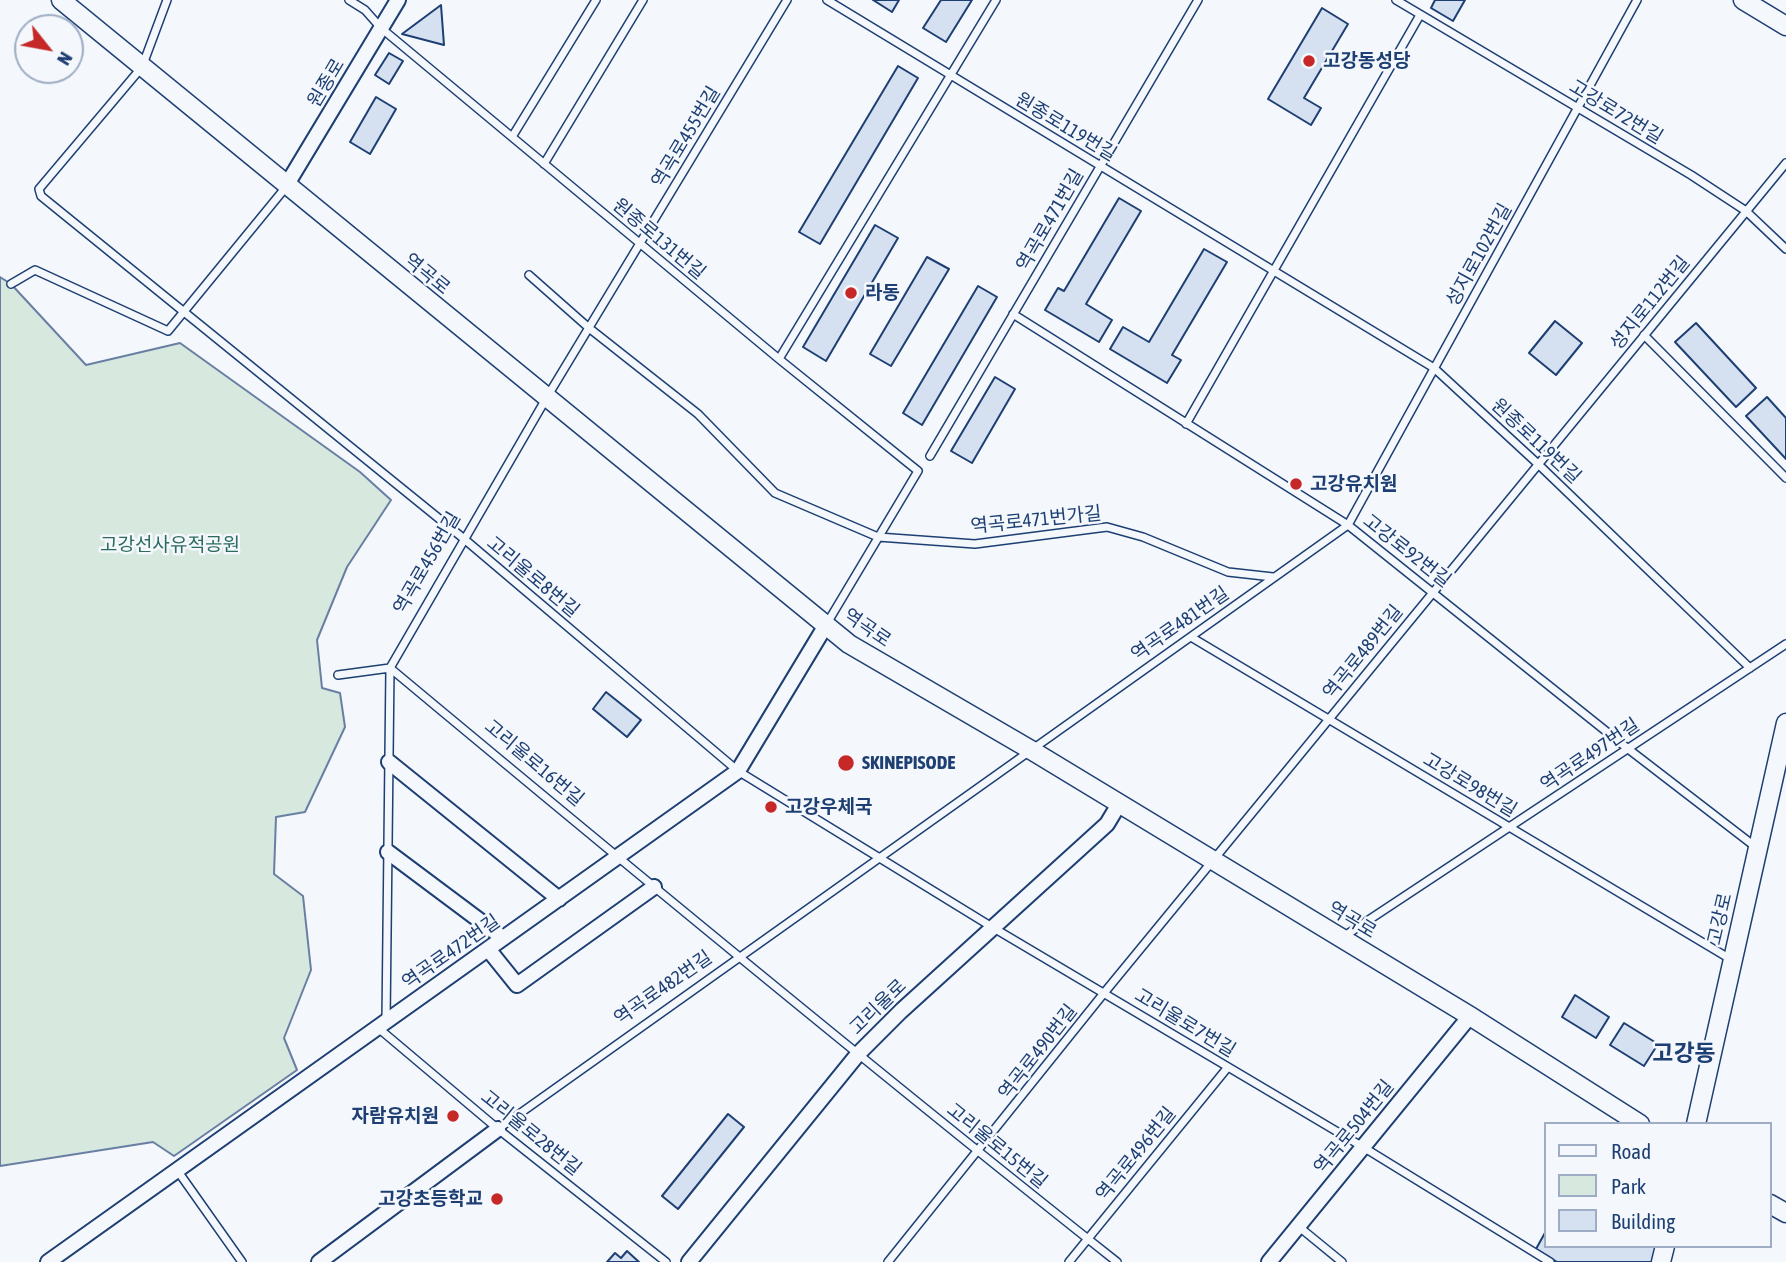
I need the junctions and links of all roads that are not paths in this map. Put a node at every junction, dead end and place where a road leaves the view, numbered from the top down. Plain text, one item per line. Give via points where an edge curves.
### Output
1 (61, 0) edge
2 (167, 0) edge
3 (349, 0) edge
4 (398, 0) edge
5 (596, 0) edge
6 (643, 0) edge
7 (787, 0) edge
8 (827, 0) edge
9 (996, 0) edge
10 (1198, 0) edge
11 (1395, 0) edge
12 (1637, 0) edge
13 (1743, 0) edge
14 (1420, 15) junction
15 (1786, 26) edge
16 (381, 28) junction
17 (142, 67) junction
18 (950, 75) junction
19 (1578, 108) junction
20 (512, 137) junction
21 (1786, 163) edge
22 (544, 164) junction
23 (1100, 165) junction
24 (286, 186) junction
25 (1746, 211) junction
26 (640, 244) junction
27 (1786, 249) edge
28 (1274, 271) junction
29 (529, 275) dead end
30 (11, 284) dead end
31 (183, 311) junction
32 (1013, 314) junction
33 (589, 328) junction
34 (1644, 335) junction
35 (779, 359) junction
36 (1434, 368) junction
37 (547, 397) junction
38 (1186, 424) junction
39 (930, 456) dead end
40 (1538, 464) junction
41 (1786, 478) edge
42 (1348, 525) junction
43 (878, 537) junction
44 (463, 538) junction
45 (1274, 577) junction
46 (1433, 591) junction
47 (825, 625) junction
48 (1191, 636) junction
49 (1786, 644) edge
50 (1750, 667) junction
51 (390, 668) junction
52 (338, 675) dead end
53 (1329, 719) junction
54 (1786, 723) edge
55 (1628, 748) junction
56 (1031, 750) junction
57 (389, 762) junction
58 (738, 771) junction
59 (1119, 804) junction
60 (1510, 827) junction
61 (1758, 849) junction
62 (388, 852) junction
63 (617, 857) junction
64 (879, 858) junction
65 (1213, 862) junction
66 (654, 887) junction
67 (559, 899) junction
68 (992, 927) junction
69 (503, 938) junction
70 (1341, 938) junction
71 (488, 949) junction
72 (741, 956) junction
73 (1732, 960) junction
74 (1104, 993) junction
75 (1470, 1016) junction
76 (382, 1024) junction
77 (858, 1054) junction
78 (1228, 1067) junction
79 (1637, 1122) edge
80 (1696, 1122) edge
81 (498, 1129) junction
82 (1363, 1147) junction
83 (978, 1152) junction
84 (177, 1170) junction
85 (1298, 1226) junction
86 (1088, 1239) junction
87 (48, 1262) edge
88 (242, 1262) edge
89 (319, 1262) edge
90 (666, 1262) edge
91 (689, 1262) edge
92 (888, 1262) edge
93 (1069, 1262) edge
94 (1117, 1262) edge
95 (1269, 1262) edge
96 (1342, 1262) edge
97 (1550, 1262) edge

1 - 17 street, 역곡로
2 - 17 lane
3 - 16 lane, 원종로131번길
4 - 16 street, 원종로
5 - 20 lane
6 - 22 lane
7 - 26 lane, 역곡로455번길
8 - 18 lane, 원종로119번길
9 - 18 lane
10 - 23 lane, 역곡로471번길
11 - 14 lane, 고강로72번길
12 - 19 lane, 성지로102번길
13 - 15 street
14 - 19 lane, 고강로72번길
14 - 28 lane
16 - 20 lane, 원종로131번길
16 - 24 street, 원종로
17 - 24 street, 역곡로
17 - 31 lane, 고리울로8번길 via 39,189 41,196
18 - 23 lane, 원종로119번길
18 - 35 lane
19 - 25 lane, 고강로72번길
19 - 36 lane, 성지로102번길
20 - 22 lane, 원종로131번길
21 - 25 lane, 성지로112번길
22 - 26 lane, 원종로131번길
23 - 28 lane, 원종로119번길
23 - 32 lane, 역곡로471번길
24 - 31 lane
24 - 37 street, 역곡로
25 - 27 lane, 고강로72번길
25 - 34 lane, 성지로112번길
26 - 33 lane, 역곡로455번길
26 - 35 lane, 원종로131번길
28 - 36 lane, 원종로119번길
28 - 38 lane
29 - 33 lane
30 - 31 lane via 35,270 168,331
31 - 44 lane, 고리울로8번길
32 - 38 lane, 고강로92번길
32 - 39 lane, 역곡로471번길
33 - 37 lane, 역곡로455번길
33 - 43 lane via 698,414 775,493
34 - 40 lane, 성지로112번길
34 - 41 lane
35 - 43 lane, 원종로131번길 via 918,471
36 - 40 lane, 원종로119번길
36 - 42 lane, 성지로102번길
37 - 44 lane, 역곡로456번길
37 - 47 street, 역곡로
38 - 42 lane, 고강로92번길
40 - 46 lane, 역곡로489번길
40 - 50 lane, 원종로119번길
42 - 45 lane, 역곡로481번길
42 - 46 lane, 고강로92번길
43 - 45 lane, 역곡로471번가길 via 975,544 1107,527 1228,572
43 - 47 lane
44 - 51 lane, 역곡로456번길
44 - 58 lane, 고리울로8번길
45 - 48 lane, 역곡로481번길
46 - 53 lane, 역곡로489번길
46 - 55 lane, 고강로92번길
47 - 56 street, 역곡로 via 849,644
47 - 58 street, 역곡로472번길
48 - 53 lane, 고강로98번길
48 - 56 lane, 역곡로481번길
49 - 50 lane, 역곡로497번길
50 - 55 lane, 역곡로497번길
51 - 52 lane
51 - 57 lane, 역곡로456번길
51 - 63 lane, 고리울로16번길
53 - 60 lane, 고강로98번길
53 - 65 lane, 역곡로489번길
54 - 61 street, 고강로
55 - 60 lane, 역곡로497번길
55 - 61 lane, 고강로92번길
56 - 59 street, 역곡로
56 - 64 lane, 역곡로482번길
57 - 62 lane, 역곡로456번길
57 - 67 street
58 - 63 street, 역곡로472번길
58 - 64 lane, 고리울로8번길
59 - 65 street, 역곡로
59 - 68 street, 고리울로 via 1107,824
60 - 70 lane, 역곡로497번길
60 - 73 lane, 고강로98번길
61 - 73 street, 고강로
62 - 69 street
62 - 76 lane, 역곡로456번길
63 - 66 lane, 고리울로16번길
63 - 67 street, 역곡로472번길
64 - 68 lane, 고리울로8번길
64 - 72 lane, 역곡로482번길
65 - 70 street, 역곡로
65 - 74 lane, 역곡로490번길
66 - 71 street via 517,985
66 - 72 lane, 고리울로16번길
67 - 69 street, 역곡로472번길
68 - 74 lane, 고리울로7번길
68 - 77 street, 고리울로
69 - 71 street, 역곡로472번길
70 - 75 street, 역곡로
71 - 76 street, 역곡로472번길
72 - 77 lane, 고리울로16번길
72 - 81 lane, 역곡로482번길
73 - 80 street, 고강로
74 - 78 lane, 고리울로7번길
74 - 83 lane, 역곡로490번길
75 - 79 street, 역곡로
75 - 82 street, 역곡로504번길
76 - 81 lane, 고리울로28번길
76 - 84 street, 역곡로472번길
77 - 83 lane, 고리울로15번길
77 - 91 street, 고리울로
78 - 82 lane, 고리울로7번길
78 - 86 lane, 역곡로496번길
81 - 89 street, 역곡로482번길
81 - 90 lane, 고리울로28번길
82 - 85 street, 역곡로504번길
82 - 97 lane, 고리울로7번길
83 - 86 lane, 고리울로15번길
83 - 92 lane, 역곡로490번길
84 - 87 street, 역곡로472번길
84 - 88 lane
85 - 95 street, 역곡로504번길
85 - 96 lane
86 - 93 lane, 역곡로496번길
86 - 94 lane, 고리울로15번길

